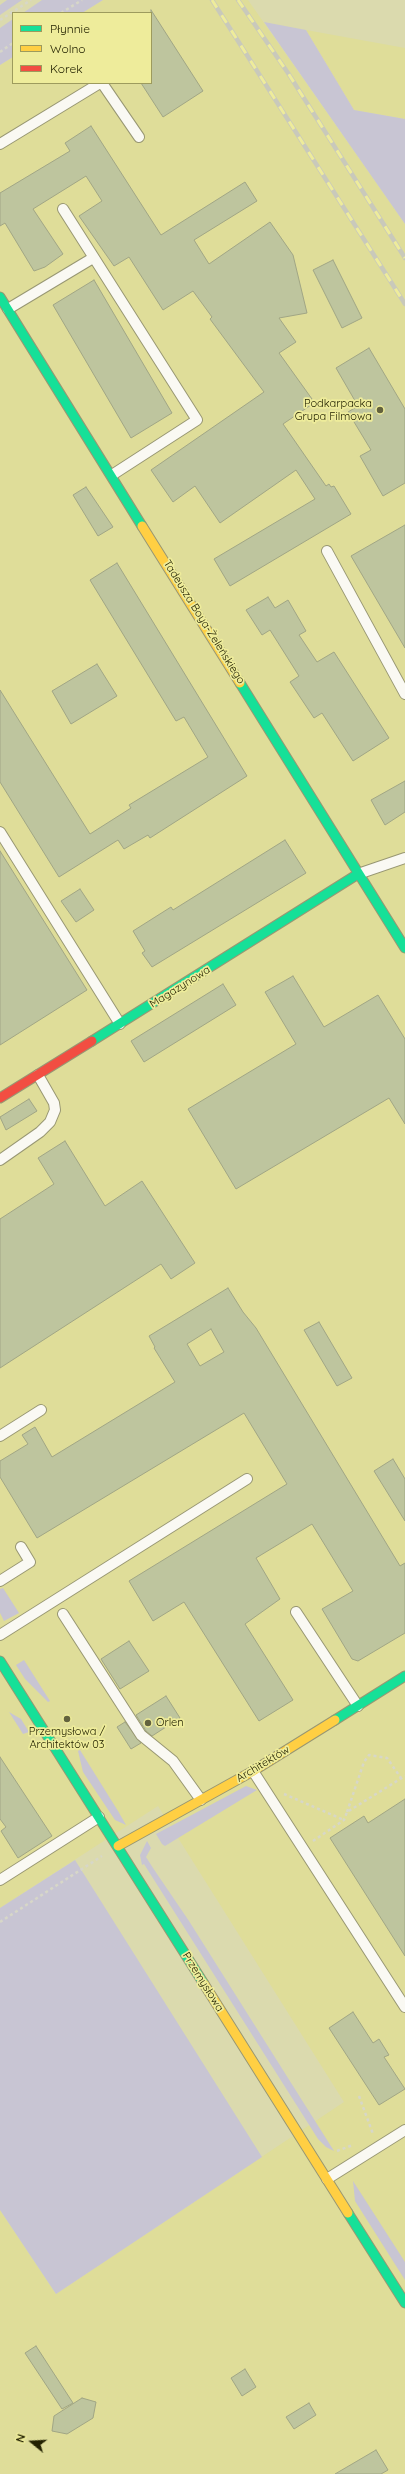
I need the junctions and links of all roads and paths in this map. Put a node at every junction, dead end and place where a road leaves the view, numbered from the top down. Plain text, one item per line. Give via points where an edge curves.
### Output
1 (31, 0) edge
2 (82, 0) edge
3 (12, 12) edge
4 (12, 12) edge
5 (63, 12) edge
6 (0, 20) edge
7 (12, 44) edge
8 (0, 52) edge
9 (99, 84) edge
10 (102, 84) edge
11 (139, 137) dead end
12 (0, 144) edge
13 (62, 209) dead end
14 (94, 258) junction
15 (0, 297) edge
16 (8, 309) junction
17 (112, 475) junction
18 (327, 551) dead end
19 (405, 694) edge
20 (0, 832) edge
21 (405, 858) edge
22 (358, 874) junction
23 (405, 948) edge
24 (120, 1024) junction
25 (38, 1075) junction
26 (0, 1098) edge
27 (0, 1160) edge
28 (41, 1410) dead end
29 (0, 1436) edge
30 (247, 1479) dead end
31 (21, 1547) dead end
32 (0, 1581) edge
33 (296, 1612) dead end
34 (63, 1614) dead end
35 (0, 1635) edge
36 (0, 1661) edge
37 (402, 1678) edge
38 (405, 1693) edge
39 (358, 1706) junction
40 (253, 1771) junction
41 (405, 1776) edge
42 (401, 1778) junction
43 (264, 1789) junction
44 (201, 1800) junction
45 (347, 1812) junction
46 (100, 1817) junction
47 (344, 1820) junction
48 (118, 1846) junction
49 (303, 1848) junction
50 (0, 1880) edge
51 (0, 1922) edge
52 (405, 2007) edge
53 (359, 2096) dead end
54 (405, 2130) edge
55 (366, 2139) dead end
56 (360, 2143) dead end
57 (337, 2151) dead end
58 (327, 2179) junction
59 (405, 2304) edge

1 - 4 path
2 - 5 path
3 - 6 path
7 - 8 path
9 - 12 lane
10 - 11 lane
13 - 14 lane
14 - 16 lane
14 - 17 lane via 197,420
15 - 16 street, Tadeusza Boya-Żeleńskiego
16 - 17 street, Tadeusza Boya-Żeleńskiego
17 - 22 street, Tadeusza Boya-Żeleńskiego
18 - 19 lane
20 - 24 lane
21 - 22 lane
22 - 23 street, Tadeusza Boya-Żeleńskiego
22 - 24 street, Magazynowa
24 - 25 street, Magazynowa
25 - 26 street, Magazynowa
25 - 27 lane via 54,1103 53,1116 40,1132
28 - 29 lane
30 - 35 lane
31 - 32 lane via 30,1562
33 - 39 lane
34 - 44 lane via 141,1735 173,1761
36 - 46 street, Przemysłowa
37 - 38 lane
37 - 39 street, Architektów
39 - 40 street, Architektów
40 - 43 lane
40 - 44 street, Architektów
41 - 42 path
42 - 45 path
42 - 45 path via 387,1758 369,1755 364,1762
43 - 47 path via 282,1793
43 - 49 lane
44 - 48 street, Architektów
45 - 47 path
46 - 48 street, Przemysłowa
46 - 50 lane
47 - 49 path
48 - 51 path
48 - 58 street, Przemysłowa
49 - 52 lane
53 - 55 path via 373,2135
54 - 58 lane
56 - 57 path
58 - 59 street, Przemysłowa

